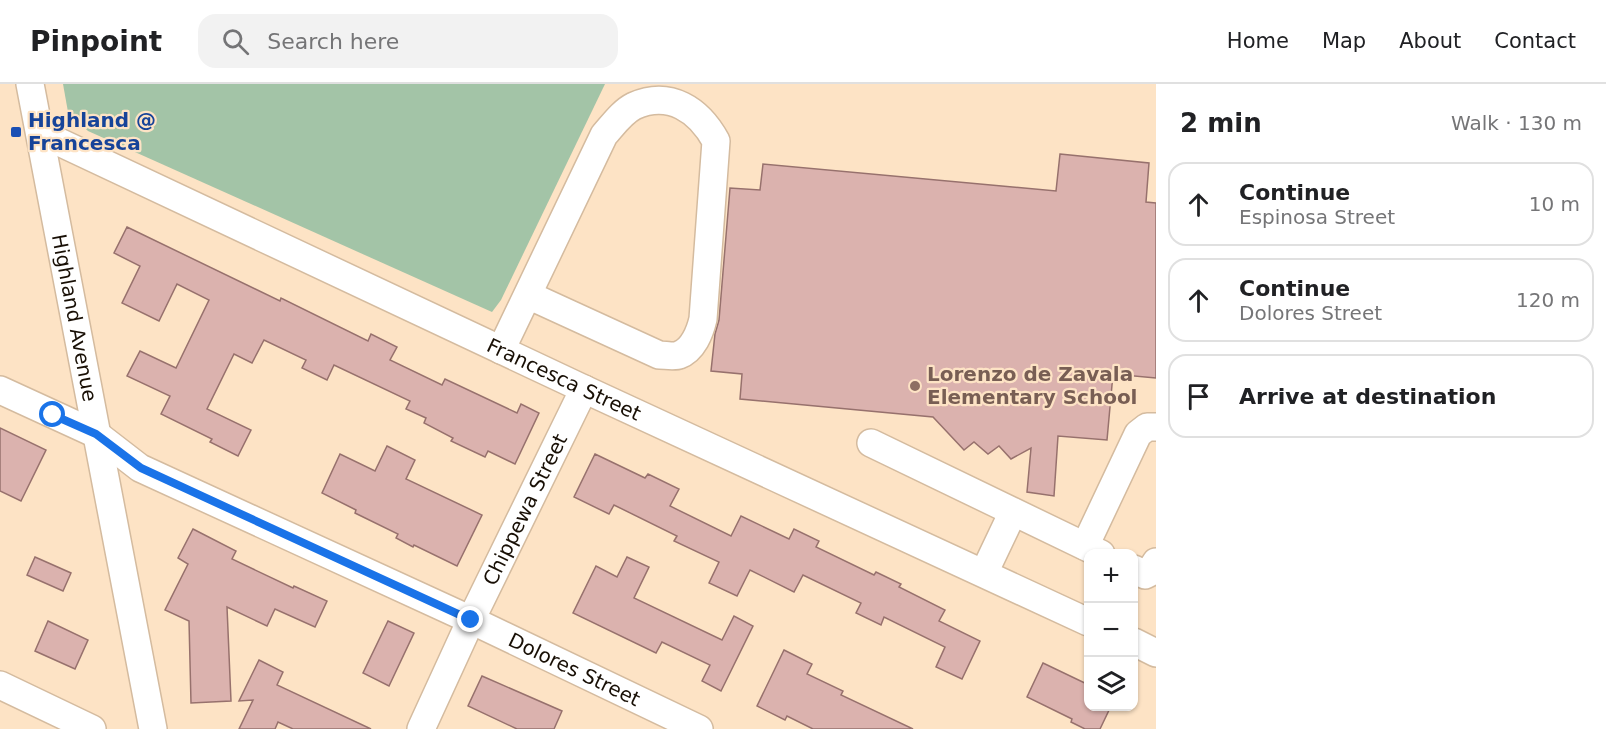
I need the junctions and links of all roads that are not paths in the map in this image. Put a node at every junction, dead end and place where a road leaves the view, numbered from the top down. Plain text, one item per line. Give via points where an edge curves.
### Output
1 (30, 84) edge
2 (40, 133) junction
3 (528, 295) junction
4 (501, 350) junction
5 (584, 389) junction
6 (0, 390) edge
7 (1156, 427) edge
8 (96, 434) junction
9 (871, 443) dead end
10 (1013, 512) junction
11 (1091, 549) edge
12 (1093, 549) edge
13 (1156, 562) edge
14 (1138, 571) edge
15 (984, 573) junction
16 (471, 620) junction
17 (1084, 620) edge
18 (1138, 644) edge
19 (1156, 653) edge
20 (0, 685) edge
21 (92, 729) edge
22 (153, 729) edge
23 (421, 729) edge
24 (699, 729) edge

1 - 2 street, Highland Avenue
2 - 4 street, Francesca Street
2 - 8 street, Highland Avenue
3 - 3 street via 659,355 678,356 688,348 700,332 703,319 716,141 707,125 675,102 654,101 622,114 604,135
3 - 4 street
4 - 5 street, Francesca Street
5 - 15 street, Francesca Street
5 - 16 street, Chippewa Street
6 - 8 street, Dolores Street
7 - 12 street via 1147,427 1138,434
8 - 16 street, Dolores Street via 141,468
8 - 22 street, Highland Avenue
9 - 10 street
10 - 11 street
10 - 15 street
13 - 14 street via 1149,573
15 - 17 street, Francesca Street
16 - 23 street, Chippewa Street
16 - 24 street, Dolores Street
18 - 19 street
20 - 21 street

